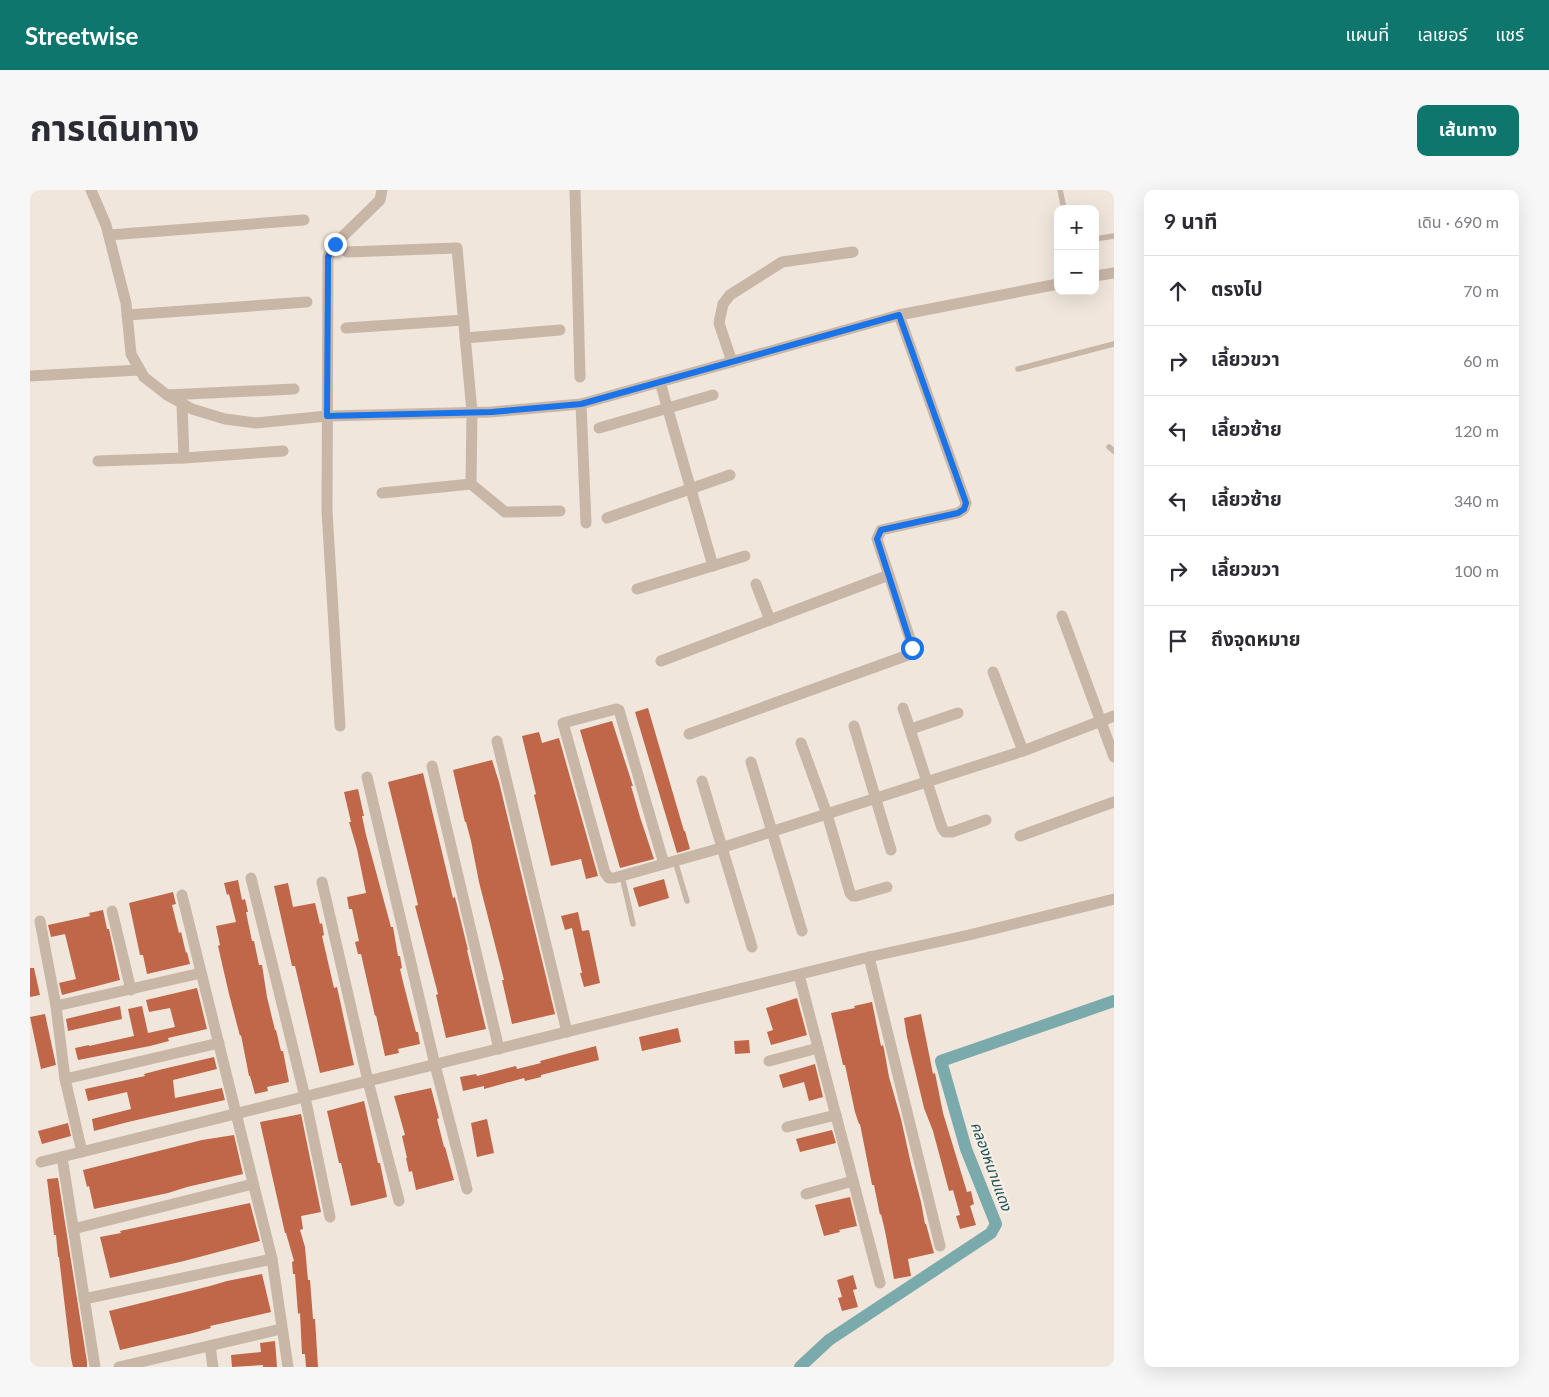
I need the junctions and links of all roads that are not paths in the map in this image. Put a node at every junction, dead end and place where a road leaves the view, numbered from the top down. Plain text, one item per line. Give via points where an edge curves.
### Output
1 (91, 190) edge
2 (382, 190) edge
3 (575, 190) edge
4 (1060, 190) edge
5 (1063, 205) edge
6 (304, 220) dead end
7 (108, 235) junction
8 (1114, 236) edge
9 (1099, 238) edge
10 (348, 252) dead end
11 (854, 252) dead end
12 (1114, 273) edge
13 (1099, 275) edge
14 (1054, 285) edge
15 (307, 302) dead end
16 (127, 315) junction
17 (899, 315) junction
18 (464, 320) junction
19 (346, 328) dead end
20 (560, 330) dead end
21 (465, 338) junction
22 (1114, 344) edge
23 (732, 362) junction
24 (1018, 369) dead end
25 (140, 370) junction
26 (30, 376) edge
27 (580, 377) dead end
28 (660, 382) junction
29 (294, 389) dead end
30 (167, 395) junction
31 (713, 395) dead end
32 (182, 404) junction
33 (581, 404) junction
34 (668, 408) junction
35 (472, 412) junction
36 (327, 416) junction
37 (599, 428) dead end
38 (283, 451) dead end
39 (184, 458) junction
40 (98, 461) dead end
41 (730, 475) dead end
42 (471, 484) junction
43 (690, 488) junction
44 (382, 493) dead end
45 (560, 510) dead end
46 (607, 518) dead end
47 (586, 523) dead end
48 (746, 556) dead end
49 (713, 566) junction
50 (889, 576) junction
51 (756, 584) dead end
52 (637, 589) dead end
53 (1062, 616) dead end
54 (770, 620) junction
55 (661, 661) dead end
56 (992, 672) dead end
57 (903, 708) dead end
58 (958, 713) dead end
59 (1114, 716) edge
60 (1100, 722) junction
61 (340, 726) dead end
62 (854, 726) dead end
63 (911, 729) junction
64 (689, 734) dead end
65 (497, 741) dead end
66 (801, 743) dead end
67 (1023, 751) junction
68 (1114, 757) edge
69 (751, 762) dead end
70 (432, 766) dead end
71 (367, 777) dead end
72 (702, 781) dead end
73 (928, 781) junction
74 (876, 798) junction
75 (1114, 802) edge
76 (827, 814) junction
77 (986, 820) dead end
78 (772, 832) junction
79 (1020, 836) dead end
80 (721, 848) junction
81 (891, 850) dead end
82 (669, 863) junction
83 (622, 876) junction
84 (251, 878) dead end
85 (322, 882) dead end
86 (887, 887) dead end
87 (182, 895) dead end
88 (1114, 899) edge
89 (687, 901) dead end
90 (112, 911) dead end
91 (40, 921) dead end
92 (633, 924) dead end
93 (802, 931) dead end
94 (752, 947) dead end
95 (869, 958) junction
96 (201, 973) junction
97 (799, 975) junction
98 (131, 990) junction
99 (56, 1006) junction
100 (567, 1032) junction
101 (219, 1043) junction
102 (818, 1048) junction
103 (499, 1049) junction
104 (769, 1061) dead end
105 (435, 1065) junction
106 (65, 1079) junction
107 (368, 1081) junction
108 (305, 1097) junction
109 (236, 1114) junction
110 (836, 1115) junction
111 (787, 1127) dead end
112 (82, 1152) junction
113 (62, 1157) junction
114 (41, 1162) dead end
115 (854, 1181) junction
116 (254, 1184) junction
117 (467, 1189) dead end
118 (806, 1194) dead end
119 (400, 1201) dead end
120 (330, 1217) dead end
121 (73, 1229) junction
122 (940, 1246) dead end
123 (272, 1259) junction
124 (880, 1283) dead end
125 (84, 1299) junction
126 (281, 1329) junction
127 (210, 1346) junction
128 (95, 1367) edge
129 (119, 1367) edge
130 (213, 1367) edge
131 (288, 1367) edge

1 - 7 street
2 - 36 street via 380,200 335,244 328,257
3 - 27 street
4 - 5 lane
6 - 7 street
7 - 16 street
8 - 9 lane
10 - 18 street via 456,248
11 - 23 street via 782,262 730,295 723,304 719,323
12 - 13 street
14 - 17 street
15 - 16 street
16 - 25 street via 131,354
17 - 23 street
17 - 50 street via 966,503 958,513 881,530 877,539
18 - 19 street
18 - 21 street
20 - 21 street
21 - 35 street
22 - 24 lane
23 - 28 street
25 - 26 street
25 - 30 street
28 - 33 street
28 - 34 street
29 - 30 street
30 - 32 street
31 - 34 street
32 - 36 street via 225,419 256,422
32 - 39 street
33 - 35 street
33 - 47 street
34 - 37 street
34 - 43 street
35 - 36 street
35 - 42 street
36 - 61 street via 327,510
38 - 39 street
39 - 40 street
41 - 43 street
42 - 44 street
42 - 45 street via 506,512
43 - 46 street
43 - 49 street
48 - 49 street
49 - 52 street
50 - 54 street
50 - 64 street via 913,651 911,654
51 - 54 street
53 - 60 street
54 - 55 street
56 - 67 street
57 - 63 street
58 - 63 street
59 - 60 street
60 - 67 street
60 - 68 street
62 - 74 street
63 - 73 street
65 - 100 street
66 - 76 street
67 - 73 street
69 - 78 street
70 - 103 street
71 - 105 street
72 - 80 street
73 - 74 street
73 - 77 street via 945,832
74 - 76 street
74 - 81 street
75 - 79 street
76 - 78 street
76 - 86 street via 852,896
78 - 80 street
78 - 93 street
80 - 82 street
80 - 94 street
82 - 83 street
82 - 83 street via 619,710 564,722 605,873 609,878
82 - 89 lane
83 - 92 lane
84 - 108 street
85 - 107 street
87 - 96 street
88 - 95 street
90 - 98 street
91 - 99 street
95 - 97 street
95 - 122 street
96 - 98 street
96 - 101 street
97 - 100 street
97 - 102 street
98 - 99 street
99 - 106 street
100 - 103 street
101 - 106 street
101 - 109 street
102 - 104 street
102 - 110 street
103 - 105 street
105 - 107 street
105 - 117 street
106 - 112 street
107 - 108 street
107 - 119 street
108 - 109 street
108 - 120 street
109 - 112 street
109 - 116 street
110 - 111 street
110 - 115 street
112 - 113 street
113 - 114 street
113 - 121 street
115 - 118 street
115 - 124 street
116 - 121 street
116 - 123 street
121 - 125 street
123 - 125 street
123 - 126 street
125 - 128 street
126 - 127 street
126 - 131 street
127 - 129 street
127 - 130 street

